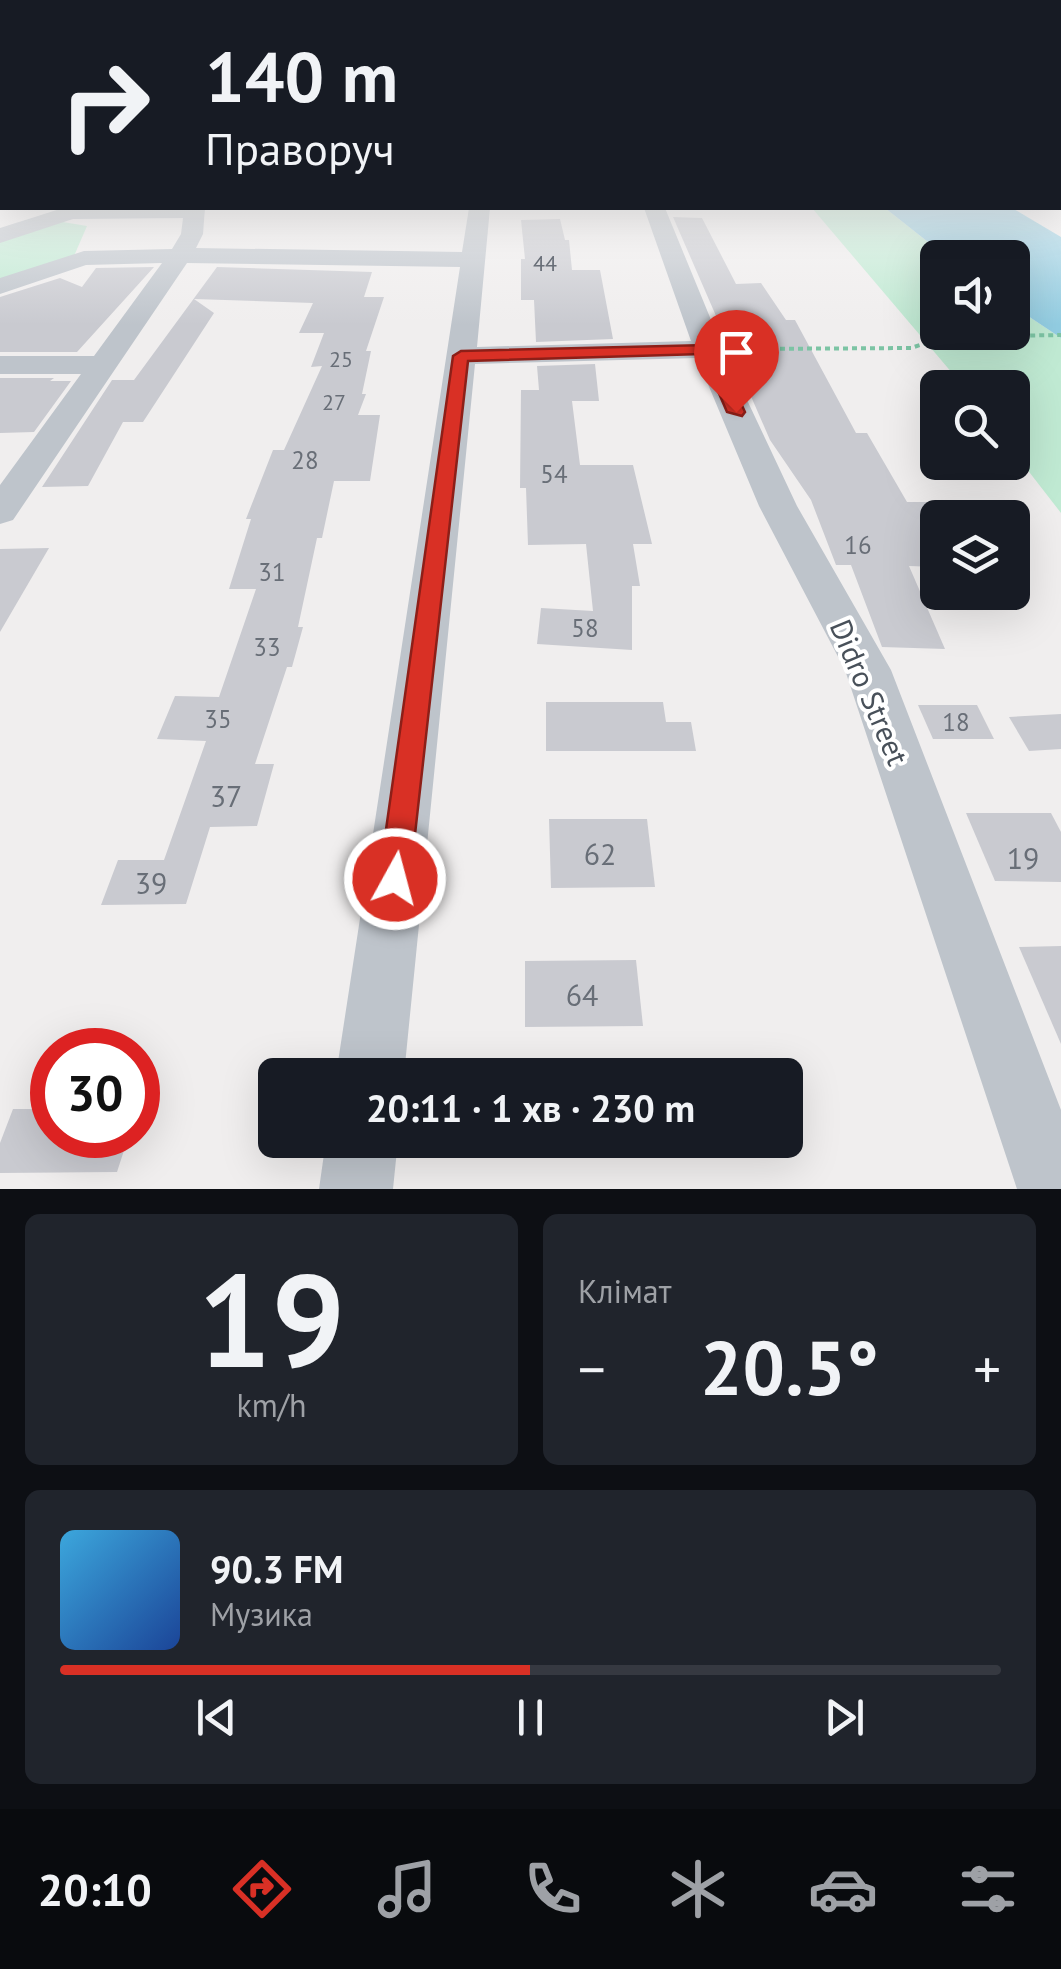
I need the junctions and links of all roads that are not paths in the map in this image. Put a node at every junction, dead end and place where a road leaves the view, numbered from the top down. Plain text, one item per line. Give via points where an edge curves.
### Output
1 (67, 213) edge
2 (194, 213) edge
3 (479, 213) edge
4 (657, 213) edge
5 (0, 236) edge
6 (180, 255) junction
7 (475, 260) junction
8 (0, 286) edge
9 (708, 349) junction
10 (461, 356) junction
11 (104, 365) junction
12 (0, 366) edge
13 (0, 512) edge
14 (372, 1058) edge
15 (360, 1158) edge
16 (356, 1189) edge
17 (1054, 1189) edge

1 - 5 street
2 - 6 street
3 - 7 street
4 - 9 street, Didro Street
6 - 7 street
6 - 8 street via 84,258
6 - 11 street
7 - 10 street
9 - 10 street
9 - 17 street, Didro Street via 778,506 868,670
10 - 14 street
11 - 12 street
11 - 13 street
15 - 16 street

